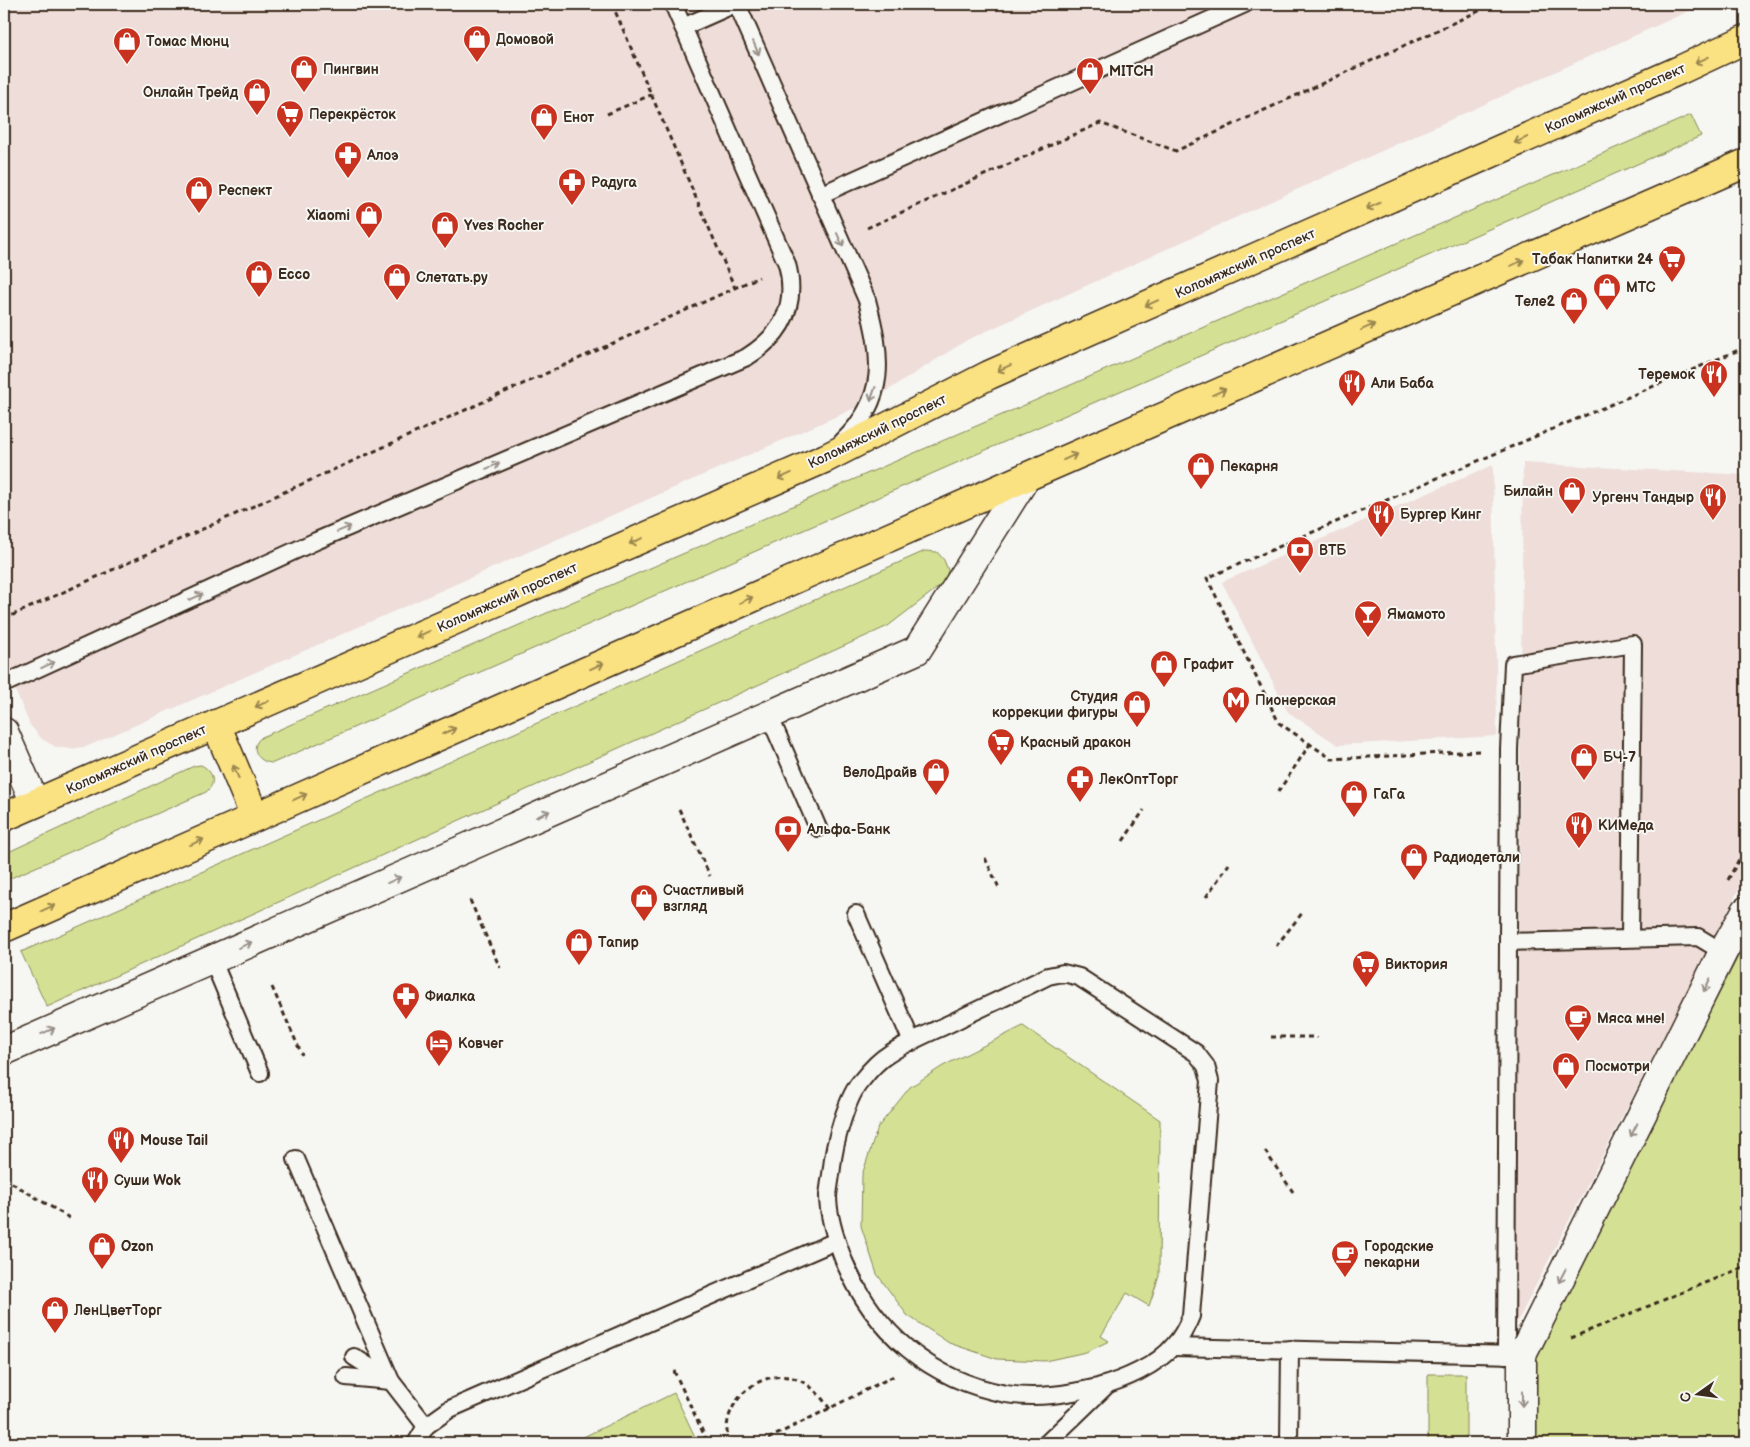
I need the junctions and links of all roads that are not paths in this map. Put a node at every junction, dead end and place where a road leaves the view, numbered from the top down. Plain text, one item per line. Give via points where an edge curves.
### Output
1 (673, 4) edge
2 (736, 4) edge
3 (1245, 4) edge
4 (682, 27) junction
5 (1746, 39) edge
6 (1746, 163) edge
7 (820, 195) junction
8 (826, 458) junction
9 (1026, 477) junction
10 (4, 684) edge
11 (769, 715) junction
12 (216, 724) junction
13 (4, 732) edge
14 (36, 803) junction
15 (4, 816) edge
16 (255, 817) junction
17 (818, 828) dead end
18 (1746, 911) edge
19 (856, 914) dead end
20 (4, 928) edge
21 (1630, 939) junction
22 (1508, 942) junction
23 (1723, 952) junction
24 (212, 960) junction
25 (912, 1042) junction
26 (4, 1051) edge
27 (260, 1073) dead end
28 (296, 1159) dead end
29 (836, 1241) junction
30 (1174, 1346) junction
31 (1290, 1349) junction
32 (1514, 1355) junction
33 (354, 1357) dead end
34 (346, 1377) dead end
35 (392, 1382) junction
36 (1109, 1384) junction
37 (426, 1426) junction
38 (416, 1443) edge
39 (1047, 1443) edge
40 (1289, 1443) edge
41 (1522, 1443) edge

1 - 4 lane
2 - 4 lane
2 -> 7 lane
3 - 7 lane
10 -> 4 lane via 316,541 747,357 761,348 775,334 790,304 792,287 788,264
5 -> 8 main road, Коломяжский проспект via 989,375
9 -> 6 main road
7 -> 8 lane via 867,300 879,362 876,389 866,415
8 -> 12 main road, Коломяжский проспект
9 - 11 street via 917,650
16 -> 9 main road
11 - 17 lane
24 -> 11 street
12 - 14 main road, Коломяжский проспект
16 -> 12 main road
13 - 14 street
14 - 15 main road, Коломяжский проспект
20 -> 16 main road
18 - 23 street
19 - 25 lane
21 - 22 lane
21 - 22 lane via 1633,644 1513,664
21 - 23 lane via 1698,938
22 - 32 lane
23 -> 32 street
26 -> 24 street
24 - 27 lane
25 - 29 lane via 888,1055 860,1082 844,1115 834,1153 828,1197
25 - 30 lane via 1048,976 1063,973 1078,977 1196,1053 1206,1066 1210,1090 1191,1316
28 - 35 lane
29 - 36 lane via 853,1282 881,1324 903,1346 956,1380 1007,1394 1042,1396 1068,1394
29 - 37 lane via 450,1409
30 - 31 lane
30 - 36 lane via 1134,1375
31 - 32 lane
31 - 40 lane
32 -> 41 street
33 - 35 lane
34 - 35 lane
35 - 37 lane
36 - 39 lane
37 - 38 lane

